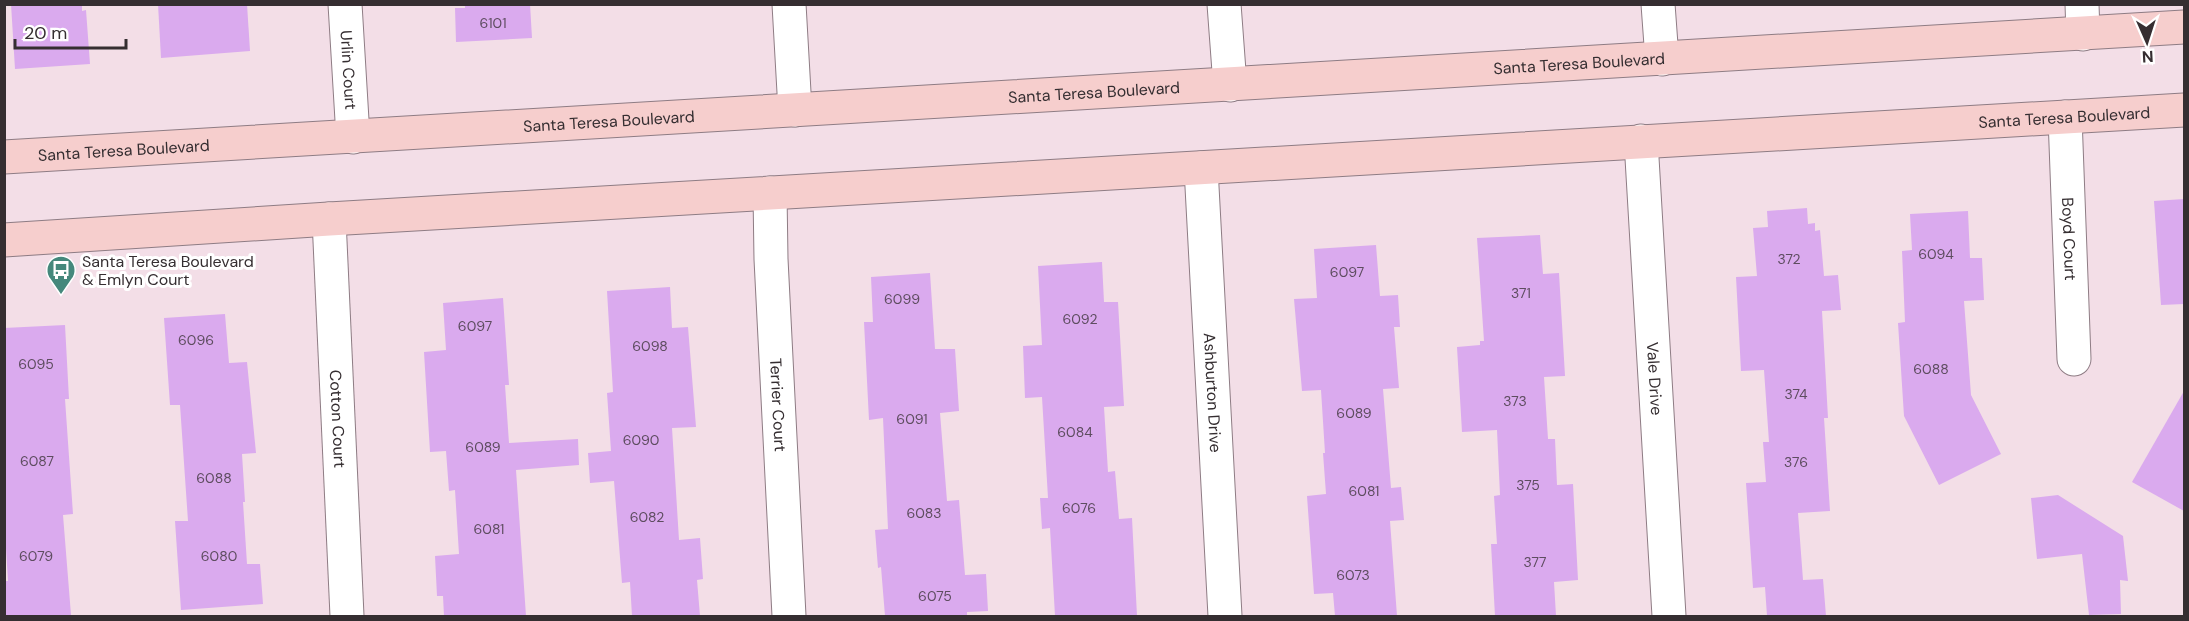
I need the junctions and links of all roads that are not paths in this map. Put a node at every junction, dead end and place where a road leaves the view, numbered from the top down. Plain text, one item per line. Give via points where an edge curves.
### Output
1 (345, 4) edge
2 (789, 4) edge
3 (1224, 4) edge
4 (1659, 4) edge
5 (2083, 19) edge
6 (2184, 27) edge
7 (1662, 59) junction
8 (1230, 85) junction
9 (795, 110) junction
10 (2184, 110) edge
11 (2065, 117) junction
12 (353, 137) junction
13 (1641, 141) junction
14 (60, 154) junction
15 (4, 158) edge
16 (1201, 168) junction
17 (4, 171) edge
18 (771, 193) junction
19 (329, 219) junction
20 (4, 240) edge
21 (2074, 359) dead end
22 (347, 616) edge
23 (789, 616) edge
24 (1225, 616) edge
25 (1669, 616) edge

1 - 12 street, Urlin Court
2 - 9 street
3 - 8 street
4 - 7 street
5 - 6 main road, Santa Teresa Boulevard
5 - 7 main road, Santa Teresa Boulevard
7 - 8 main road, Santa Teresa Boulevard
8 - 9 main road, Santa Teresa Boulevard
9 - 12 main road, Santa Teresa Boulevard
10 - 11 main road, Santa Teresa Boulevard
11 - 13 main road, Santa Teresa Boulevard
11 - 21 street, Boyd Court
12 - 14 main road, Santa Teresa Boulevard
13 - 16 main road, Santa Teresa Boulevard
13 - 25 street, Vale Drive
14 - 15 main road, Santa Teresa Boulevard
14 - 17 main road
16 - 18 main road, Santa Teresa Boulevard
16 - 24 street, Ashburton Drive
18 - 19 main road, Santa Teresa Boulevard
18 - 23 street, Terrier Court
19 - 20 main road, Santa Teresa Boulevard
19 - 22 street, Cotton Court

